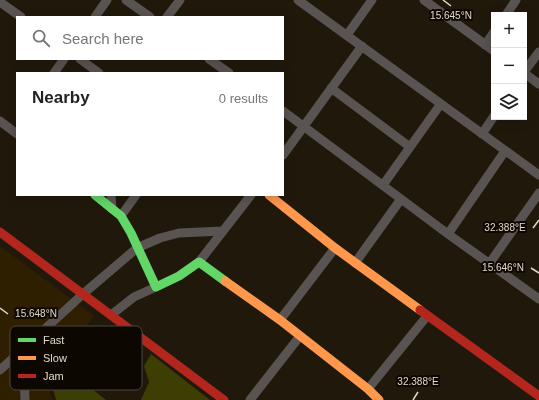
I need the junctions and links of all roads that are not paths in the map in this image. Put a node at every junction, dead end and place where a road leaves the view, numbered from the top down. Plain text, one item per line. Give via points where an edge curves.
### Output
1 (107, 0) edge
2 (126, 0) edge
3 (180, 0) edge
4 (298, 0) edge
5 (372, 0) edge
6 (424, 0) edge
7 (516, 0) edge
8 (0, 2) edge
9 (508, 12) edge
10 (20, 16) edge
11 (96, 16) edge
12 (149, 16) edge
13 (168, 16) edge
14 (347, 35) junction
15 (491, 36) edge
16 (485, 45) junction
17 (362, 46) junction
18 (491, 49) edge
19 (539, 52) edge
20 (63, 60) edge
21 (81, 60) edge
22 (210, 60) edge
23 (527, 69) edge
24 (55, 72) edge
25 (98, 72) edge
26 (228, 72) edge
27 (527, 75) edge
28 (539, 84) edge
29 (331, 88) junction
30 (440, 105) junction
31 (284, 112) edge
32 (491, 120) edge
33 (0, 121) edge
34 (305, 127) junction
35 (15, 129) edge
36 (482, 134) junction
37 (410, 147) junction
38 (505, 152) junction
39 (284, 154) edge
40 (539, 175) edge
41 (383, 185) junction
42 (539, 193) edge
43 (96, 196) edge
44 (111, 196) edge
45 (135, 196) edge
46 (250, 196) edge
47 (270, 196) edge
48 (401, 199) junction
49 (112, 209) junction
50 (121, 216) junction
51 (223, 231) junction
52 (0, 232) edge
53 (448, 234) junction
54 (137, 248) junction
55 (335, 248) junction
56 (199, 262) junction
57 (355, 263) junction
58 (489, 264) junction
59 (156, 287) junction
60 (83, 294) junction
61 (539, 299) edge
62 (111, 315) junction
63 (427, 316) junction
64 (280, 320) junction
65 (47, 326) edge
66 (126, 326) edge
67 (300, 336) junction
68 (142, 338) edge
69 (10, 360) edge
70 (0, 370) edge
71 (368, 389) junction
72 (25, 390) edge
73 (539, 396) edge
74 (25, 400) edge
75 (224, 400) edge
76 (250, 400) edge
77 (379, 400) edge

1 - 11 street
2 - 12 street
3 - 13 street
4 - 14 street
5 - 14 street
6 - 16 street
7 - 9 street
8 - 10 street
14 - 17 street
15 - 16 street
16 - 18 street
17 - 29 street
17 - 30 street
19 - 23 street
20 - 24 street
21 - 25 street
22 - 26 street
27 - 28 street
29 - 34 street
29 - 37 street
30 - 36 street
30 - 37 street
31 - 34 street
32 - 36 street
33 - 35 street
34 - 39 street
34 - 41 street
36 - 38 street
37 - 41 street
38 - 40 street
38 - 53 street
41 - 48 street
42 - 58 street
43 - 49 street
44 - 49 street
45 - 50 street
46 - 51 street
47 - 55 street
48 - 53 street
48 - 57 street
49 - 50 street
50 - 54 street
51 - 54 street via 179,233
51 - 56 street
52 - 60 street
53 - 58 street
54 - 59 street
54 - 60 street
55 - 57 street
55 - 64 street
56 - 59 street via 179,276
56 - 64 street
57 - 63 street
58 - 61 street
59 - 62 street via 134,297
60 - 62 street
60 - 65 street
62 - 66 street
63 - 71 street
63 - 73 street
64 - 67 street
67 - 71 street
67 - 76 street
68 - 75 street
69 - 70 street
71 - 77 street
72 - 74 street

